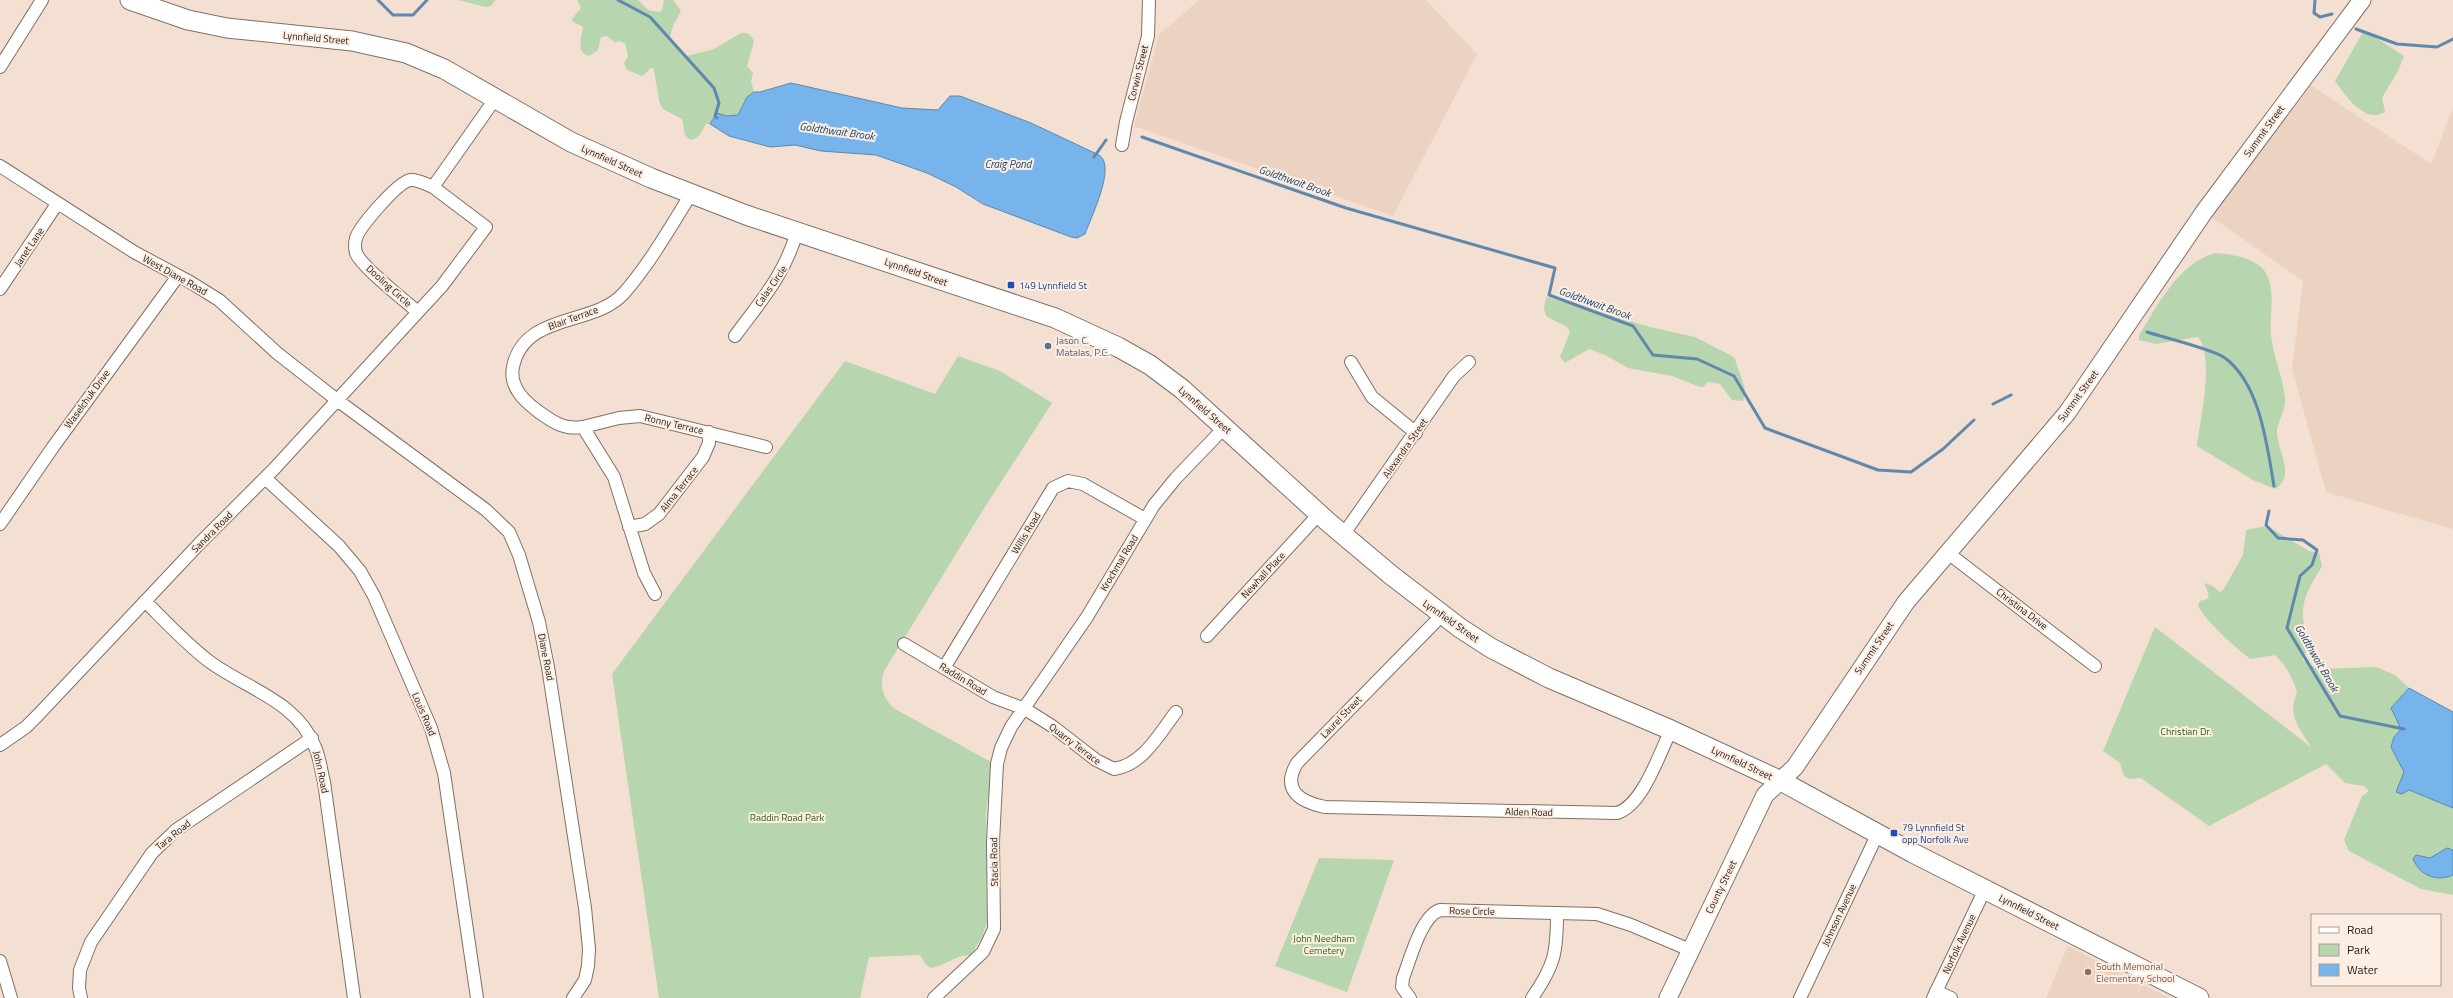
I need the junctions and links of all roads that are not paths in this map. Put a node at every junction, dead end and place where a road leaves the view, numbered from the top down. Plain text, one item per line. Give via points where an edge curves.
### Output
1 (42, 0) edge
2 (130, 0) edge
3 (1149, 0) edge
4 (2362, 0) edge
5 (0, 67) edge
6 (495, 99) junction
7 (1122, 145) dead end
8 (0, 166) edge
9 (433, 187) junction
10 (691, 194) junction
11 (57, 204) junction
12 (797, 231) junction
13 (178, 276) junction
14 (0, 289) edge
15 (418, 312) junction
16 (735, 336) dead end
17 (1351, 362) dead end
18 (1469, 362) dead end
19 (337, 400) junction
20 (583, 427) junction
21 (1225, 427) junction
22 (709, 432) junction
23 (1416, 433) junction
24 (766, 447) dead end
25 (265, 478) junction
26 (1319, 514) junction
27 (1146, 520) junction
28 (0, 524) edge
29 (629, 527) junction
30 (1343, 535) junction
31 (1948, 553) junction
32 (656, 594) dead end
33 (145, 601) junction
34 (1442, 615) junction
35 (1207, 636) dead end
36 (904, 644) dead end
37 (2095, 666) dead end
38 (944, 668) junction
39 (1025, 709) junction
40 (1176, 712) dead end
41 (1671, 730) junction
42 (312, 738) junction
43 (0, 745) edge
44 (1781, 781) junction
45 (1339, 807) joint
46 (1878, 832) junction
47 (1985, 889) junction
48 (1557, 913) junction
49 (1690, 950) junction
50 (0, 960) edge
51 (1935, 995) edge
52 (11, 998) edge
53 (81, 998) edge
54 (354, 998) edge
55 (477, 998) edge
56 (573, 998) edge
57 (934, 998) edge
58 (1410, 998) edge
59 (1532, 998) edge
60 (1668, 998) edge
61 (1800, 998) edge
62 (1951, 998) edge
63 (2199, 998) edge

1 - 5 street
2 - 6 main road, Lynnfield Street via 188,20 227,28 352,41 387,48 444,69
3 - 7 street, Corwin Street via 1148,36
4 - 31 main road, Summit Street via 2204,212 2067,413
6 - 9 street
6 - 10 main road, Lynnfield Street via 611,162
8 - 11 street, West Diane Road
9 - 15 street, Dooling Circle via 486,227 442,286
9 - 15 street, Dooling Circle via 409,180 402,184 391,193 360,230 355,244 359,259
10 - 12 main road, Lynnfield Street
10 - 20 street, Blair Terrace via 662,243 624,293 607,305 537,333 528,339 517,356 512,374 518,393 533,407 564,428
11 - 13 street, West Diane Road
11 - 14 street, Janet Lane
12 - 16 street, Calas Circle via 785,266
12 - 21 main road, Lynnfield Street via 1055,318 1118,346 1182,390
13 - 19 street, West Diane Road via 219,300 277,353
13 - 28 street, Waselchuk Drive
15 - 19 street, Sandra Road
17 - 23 street via 1372,397
18 - 23 street, Alexandra Street via 1454,376
19 - 25 street, Sandra Road
19 - 56 street, Diane Road via 486,510 509,532 514,541 539,622 548,667 588,932 588,966 585,980
20 - 22 street, Ronny Terrace via 630,416
20 - 29 street via 614,477
21 - 26 main road, Lynnfield Street
21 - 27 street, Krochmal Road via 1176,478
22 - 24 street, Ronny Terrace
22 - 29 street, Alma Terrace via 709,443 703,457 659,514 645,524
23 - 30 street, Alexandra Street
25 - 33 street, Sandra Road
25 - 55 street, Louis Road via 339,546 360,571 374,596 431,728 444,772
26 - 30 main road, Lynnfield Street
26 - 35 street, Newhall Place
27 - 38 street, Willis Road via 1076,482 1068,481 1053,488
27 - 39 street, Krochmal Road via 1087,617
29 - 32 street via 644,573
30 - 34 main road, Lynnfield Street via 1390,576
31 - 37 street, Christina Drive
31 - 44 main road, Summit Street via 1897,615 1795,767
33 - 42 street, John Road via 209,661 296,716
33 - 43 street, Sandra Road via 26,727
34 - 41 main road, Lynnfield Street via 1480,642 1527,668
34 - 45 street, Laurel Street via 1334,723 1292,771 1292,789 1297,796 1312,804
36 - 38 street, Raddin Road
38 - 39 street, Raddin Road via 993,697
39 - 40 street, Quarry Terrace via 1096,760 1114,769 1129,765 1143,754
39 - 57 street, Stacia Road via 1004,741 997,764 993,842 994,929 983,952
41 - 44 main road, Lynnfield Street
41 - 45 street, Alden Road via 1637,799 1617,813
42 - 53 street, Tara Road via 176,830 158,846 91,942 80,970
42 - 54 street, John Road via 324,782
44 - 46 main road, Lynnfield Street
44 - 49 main road, County Street via 1765,795
46 - 47 main road, Lynnfield Street
46 - 61 street, Johnson Avenue
47 - 51 street, Norfolk Avenue
47 - 63 main road, Lynnfield Street
48 - 49 street, Rose Circle via 1586,913 1616,919
48 - 58 street, Rose Circle via 1451,910 1433,912 1425,924 1403,978 1402,987
48 - 59 street via 1556,952 1547,976
49 - 60 main road, County Street
50 - 52 street
51 - 62 street

